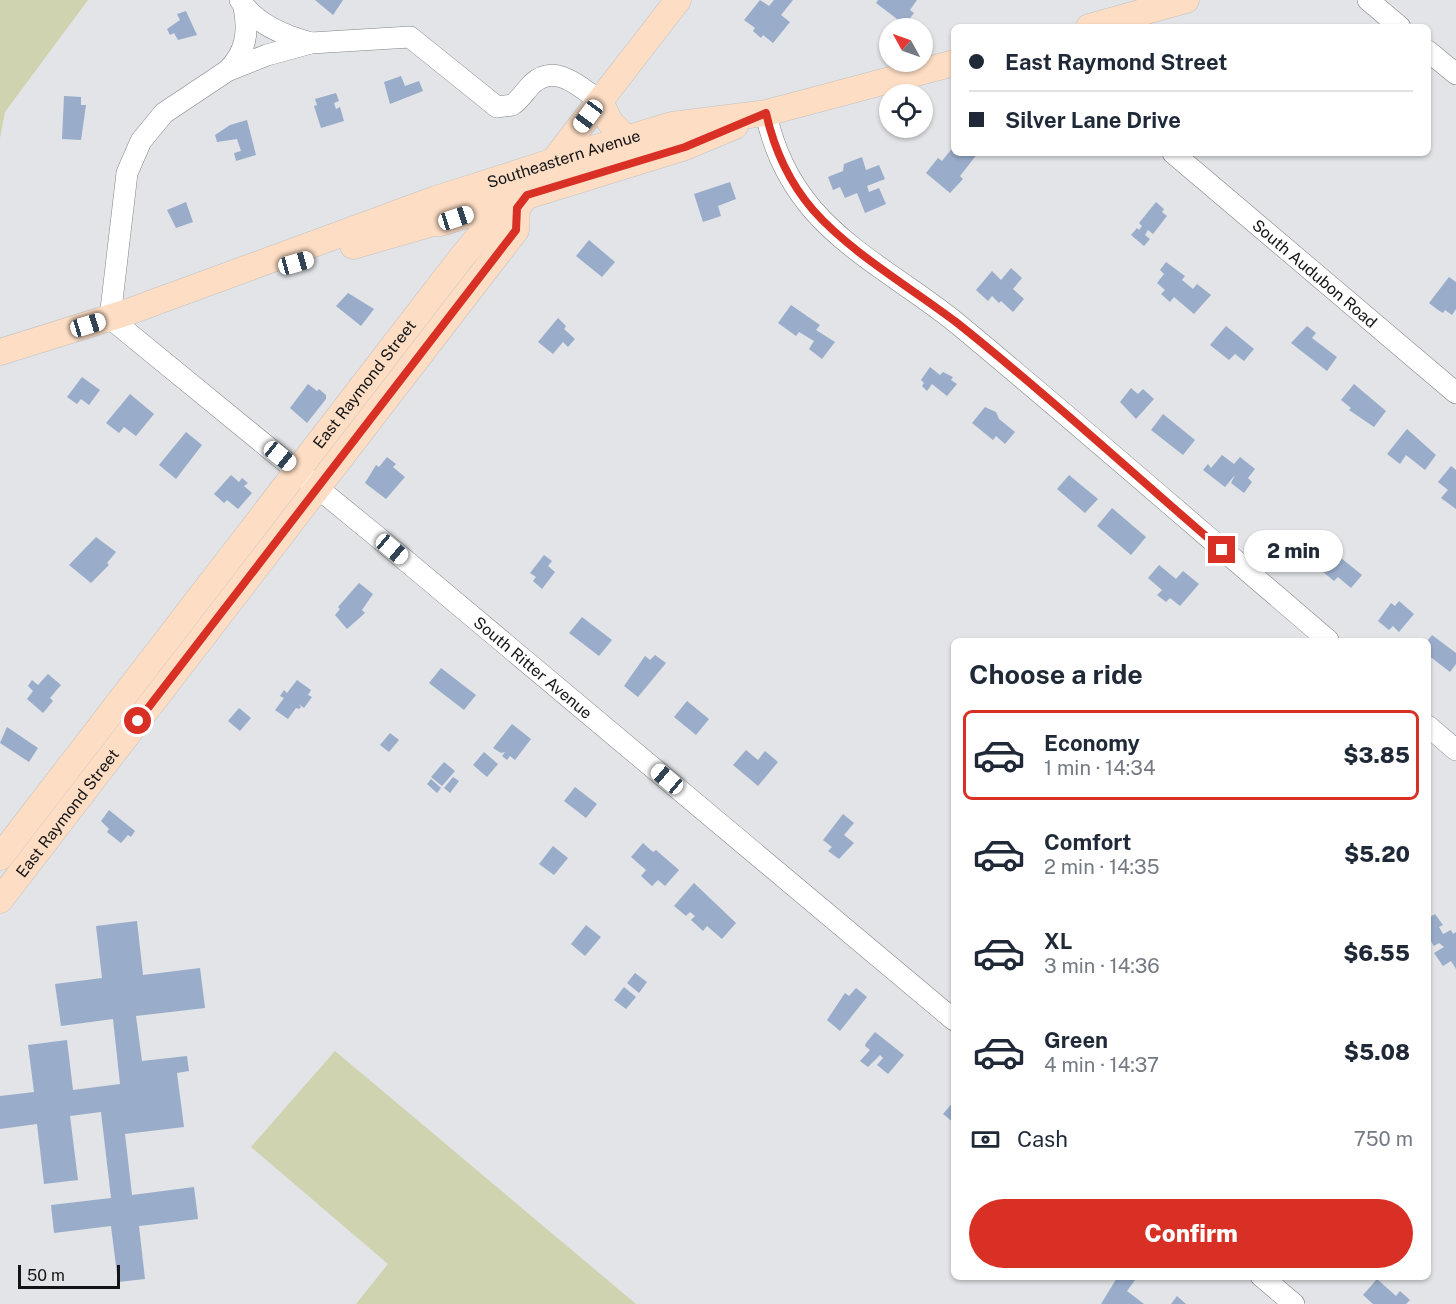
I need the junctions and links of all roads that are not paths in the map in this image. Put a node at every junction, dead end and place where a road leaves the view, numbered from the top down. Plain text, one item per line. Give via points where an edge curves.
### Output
1 (678, 0) edge
2 (1186, 0) edge
3 (1368, 0) edge
4 (242, 3) edge
5 (1100, 24) edge
6 (1396, 24) edge
7 (311, 44) junction
8 (1431, 53) edge
9 (951, 64) edge
10 (227, 71) junction
11 (1456, 74) edge
12 (600, 101) junction
13 (766, 113) junction
14 (627, 139) junction
15 (1177, 156) edge
16 (555, 161) junction
17 (522, 202) junction
18 (440, 223) junction
19 (461, 258) junction
20 (119, 315) junction
21 (0, 352) edge
22 (1456, 393) edge
23 (298, 471) junction
24 (318, 488) junction
25 (1326, 638) edge
26 (1431, 729) edge
27 (1456, 750) edge
28 (0, 857) edge
29 (0, 900) edge
30 (951, 1017) edge
31 (1266, 1280) edge
32 (1294, 1304) edge

1 - 12 main road, East Raymond Street
2 - 5 main road
3 - 6 street
4 - 7 street via 277,32
4 - 10 street via 247,32 235,63
7 - 10 street
7 - 12 street via 410,37 497,107 512,105 534,82 548,75 563,75
8 - 11 street
9 - 13 main road, Southeastern Avenue
10 - 20 street via 164,113 141,141 127,173
12 - 14 main road via 610,122
12 - 16 main road, East Raymond Street
13 - 14 main road, Southeastern Avenue via 672,125
13 - 17 main road, Southeastern Avenue via 685,147
13 - 25 street via 787,172 825,222 957,323
14 - 16 main road, Southeastern Avenue
15 - 22 street, South Audubon Road
16 - 17 main road, East Raymond Street
16 - 20 main road, Southeastern Avenue via 436,199
17 - 18 main road, Southeastern Avenue
17 - 19 main road, East Raymond Street via 495,217
17 - 24 main road, East Raymond Street via 516,230
18 - 19 main road via 456,241
18 - 20 main road, Southeastern Avenue
19 - 23 main road, East Raymond Street
20 - 21 main road, Southeastern Avenue
20 - 23 street, South Ritter Avenue
23 - 24 street, South Ritter Avenue
23 - 28 main road, East Raymond Street
24 - 29 main road, East Raymond Street
24 - 30 street, South Ritter Avenue
26 - 27 street
31 - 32 street

